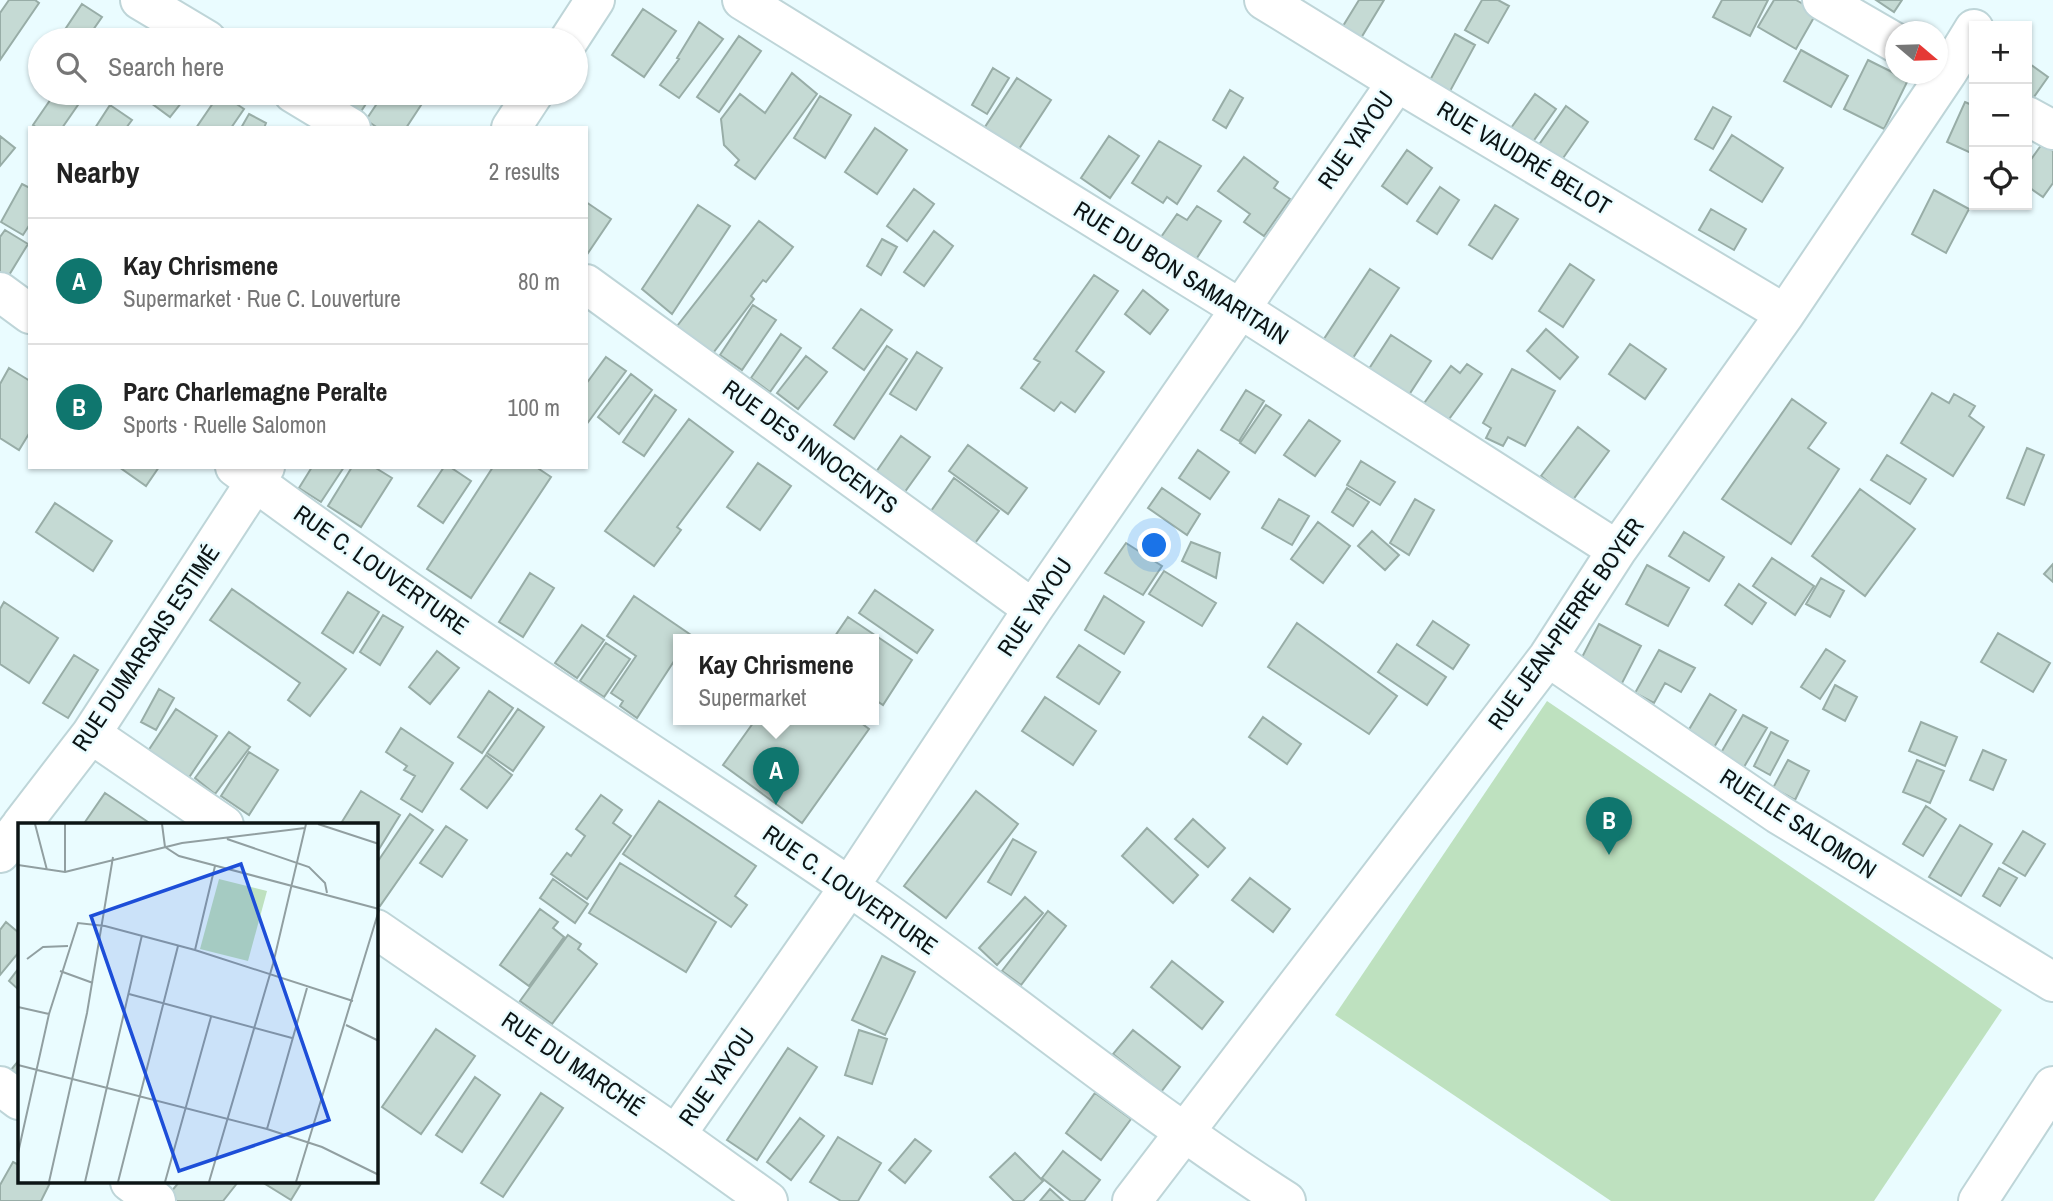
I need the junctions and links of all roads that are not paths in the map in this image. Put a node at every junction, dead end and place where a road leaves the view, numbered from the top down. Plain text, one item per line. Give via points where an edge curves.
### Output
1 (140, 0) edge
2 (595, 0) edge
3 (743, 0) edge
4 (1264, 0) edge
5 (1822, 0) edge
6 (1992, 0) edge
7 (1979, 21) edge
8 (186, 28) edge
9 (577, 28) edge
10 (1885, 37) edge
11 (1969, 41) edge
12 (1953, 76) edge
13 (1397, 82) junction
14 (313, 105) edge
15 (526, 105) edge
16 (2032, 119) edge
17 (348, 126) edge
18 (512, 126) edge
19 (2053, 130) edge
20 (588, 285) edge
21 (0, 292) edge
22 (1240, 308) junction
23 (28, 313) edge
24 (1785, 314) junction
25 (252, 472) edge
26 (1617, 550) junction
27 (1033, 609) junction
28 (1548, 657) junction
29 (92, 734) junction
30 (22, 823) edge
31 (220, 823) edge
32 (18, 829) edge
33 (0, 853) edge
34 (849, 887) junction
35 (378, 930) edge
36 (2053, 982) edge
37 (0, 1086) edge
38 (2053, 1086) edge
39 (18, 1099) edge
40 (1185, 1132) junction
41 (676, 1135) junction
42 (133, 1184) edge
43 (156, 1201) edge
44 (768, 1201) edge
45 (1132, 1201) edge
46 (1286, 1201) edge
47 (1978, 1201) edge

1 - 8 street
2 - 9 street
3 - 22 street, RUE DU BON SAMARITAIN
4 - 13 street, RUE VAUDRÉ BELOT
5 - 10 street
6 - 7 street, RUE JEAN-PIERRE BOYER
11 - 12 street, RUE JEAN-PIERRE BOYER
12 - 24 street, RUE JEAN-PIERRE BOYER
13 - 22 street, RUE YAYOU
13 - 24 street, RUE VAUDRÉ BELOT
14 - 17 street
15 - 18 street
16 - 19 street
20 - 27 street, RUE DES INNOCENTS
21 - 23 street
22 - 26 street, RUE DU BON SAMARITAIN
22 - 27 street, RUE YAYOU
24 - 26 street, RUE JEAN-PIERRE BOYER
25 - 29 street, RUE DUMARSAIS ESTIMÉ
25 - 34 street, RUE C. LOUVERTURE via 505,657
26 - 28 street, RUE JEAN-PIERRE BOYER
27 - 34 street, RUE YAYOU
28 - 36 street, RUELLE SALOMON via 1778,814
28 - 40 street, RUE JEAN-PIERRE BOYER
29 - 30 street, RUE DUMARSAIS ESTIMÉ
29 - 31 street
32 - 33 street, RUE DUMARSAIS ESTIMÉ
34 - 40 street, RUE C. LOUVERTURE
34 - 41 street, RUE YAYOU
35 - 41 street, RUE DU MARCHÉ
37 - 39 street
38 - 47 street
40 - 45 street, RUE JEAN-PIERRE BOYER
40 - 46 street, RUE C. LOUVERTURE
41 - 44 street, RUE DU MARCHÉ
42 - 43 street

